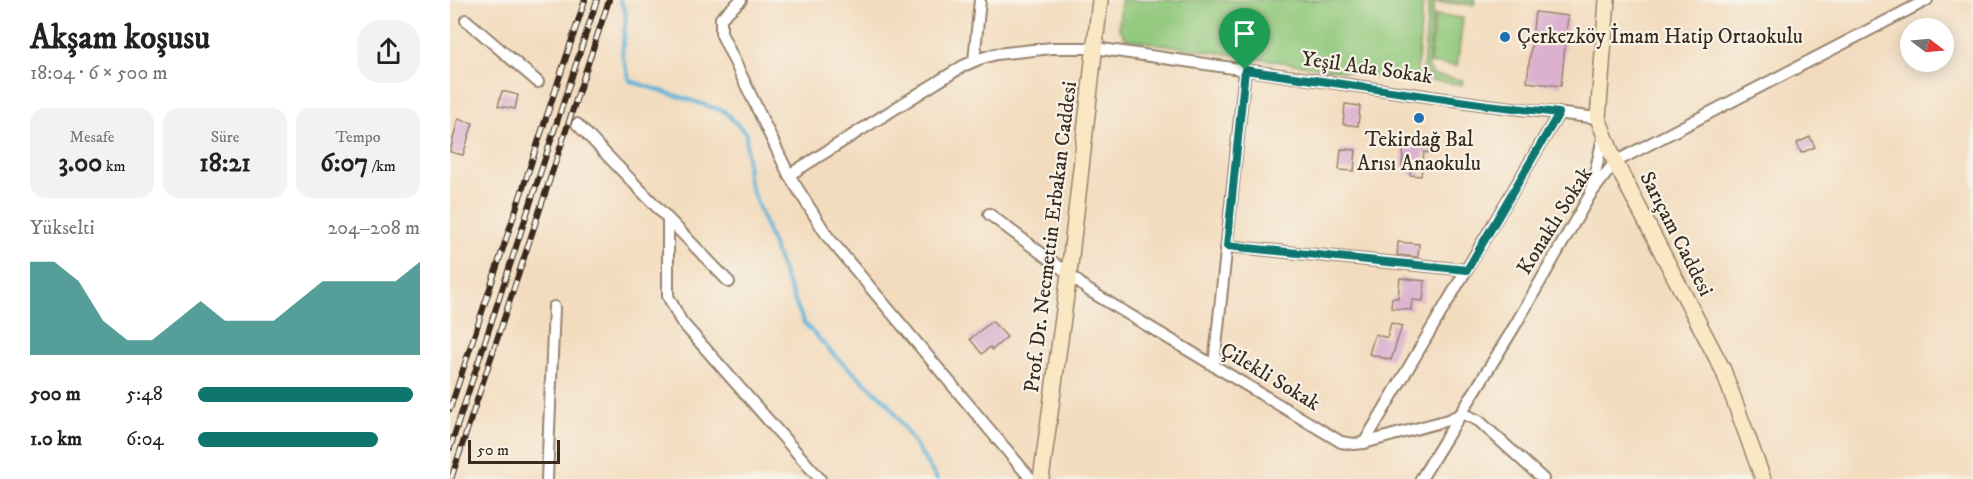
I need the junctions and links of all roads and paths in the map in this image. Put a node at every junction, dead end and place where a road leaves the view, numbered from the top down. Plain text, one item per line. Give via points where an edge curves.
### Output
1 (741, 0) edge
2 (980, 0) edge
3 (1100, 0) edge
4 (1607, 0) edge
5 (1927, 0) edge
6 (1908, 5) edge
7 (466, 20) dead end
8 (1095, 48) junction
9 (974, 61) junction
10 (1245, 70) junction
11 (538, 82) dead end
12 (1559, 113) junction
13 (1598, 118) junction
14 (577, 124) dead end
15 (1604, 133) junction
16 (1616, 162) junction
17 (789, 175) junction
18 (1590, 195) junction
19 (989, 214) dead end
20 (668, 220) junction
21 (1227, 246) junction
22 (1467, 270) junction
23 (1069, 274) junction
24 (729, 282) dead end
25 (555, 307) dead end
26 (1214, 366) junction
27 (1461, 413) junction
28 (1364, 443) junction
29 (547, 479) edge
30 (820, 479) edge
31 (1031, 479) edge
32 (1041, 479) edge
33 (1421, 479) edge
34 (1543, 479) edge
35 (1763, 479) edge

1 - 17 street via 721,18 721,33
2 - 9 street
3 - 8 street, Prof. Dr. Necmettin Erbakan Caddesi
4 - 13 street, Sarıçam Caddesi
5 - 6 street, Konaklı Sokak
6 - 16 street, Konaklı Sokak
7 - 11 street
8 - 9 street, Yeşil Ada Sokak via 996,54
8 - 10 street, Yeşil Ada Sokak
8 - 23 street, Prof. Dr. Necmettin Erbakan Caddesi
9 - 17 street, Yeşil Ada Sokak
10 - 12 street, Yeşil Ada Sokak
10 - 21 street
12 - 13 street, Yeşil Ada Sokak
12 - 22 street
13 - 15 street, Sarıçam Caddesi
14 - 20 street
15 - 16 street, Sarıçam Caddesi
15 - 18 street
16 - 18 street, Konaklı Sokak
16 - 35 street, Sarıçam Caddesi via 1723,370
17 - 31 street via 828,237
18 - 27 street, Konaklı Sokak
19 - 23 street, Çilekli Sokak
20 - 24 street
20 - 30 street via 668,296 681,321
21 - 22 street
21 - 26 street
22 - 28 street
23 - 26 street, Çilekli Sokak via 1088,291
23 - 32 street, Prof. Dr. Necmettin Erbakan Caddesi
25 - 29 street
26 - 28 street, Çilekli Sokak via 1341,441
27 - 28 street, Çilekli Sokak
27 - 33 street, Konaklı Sokak
27 - 34 street via 1479,421

